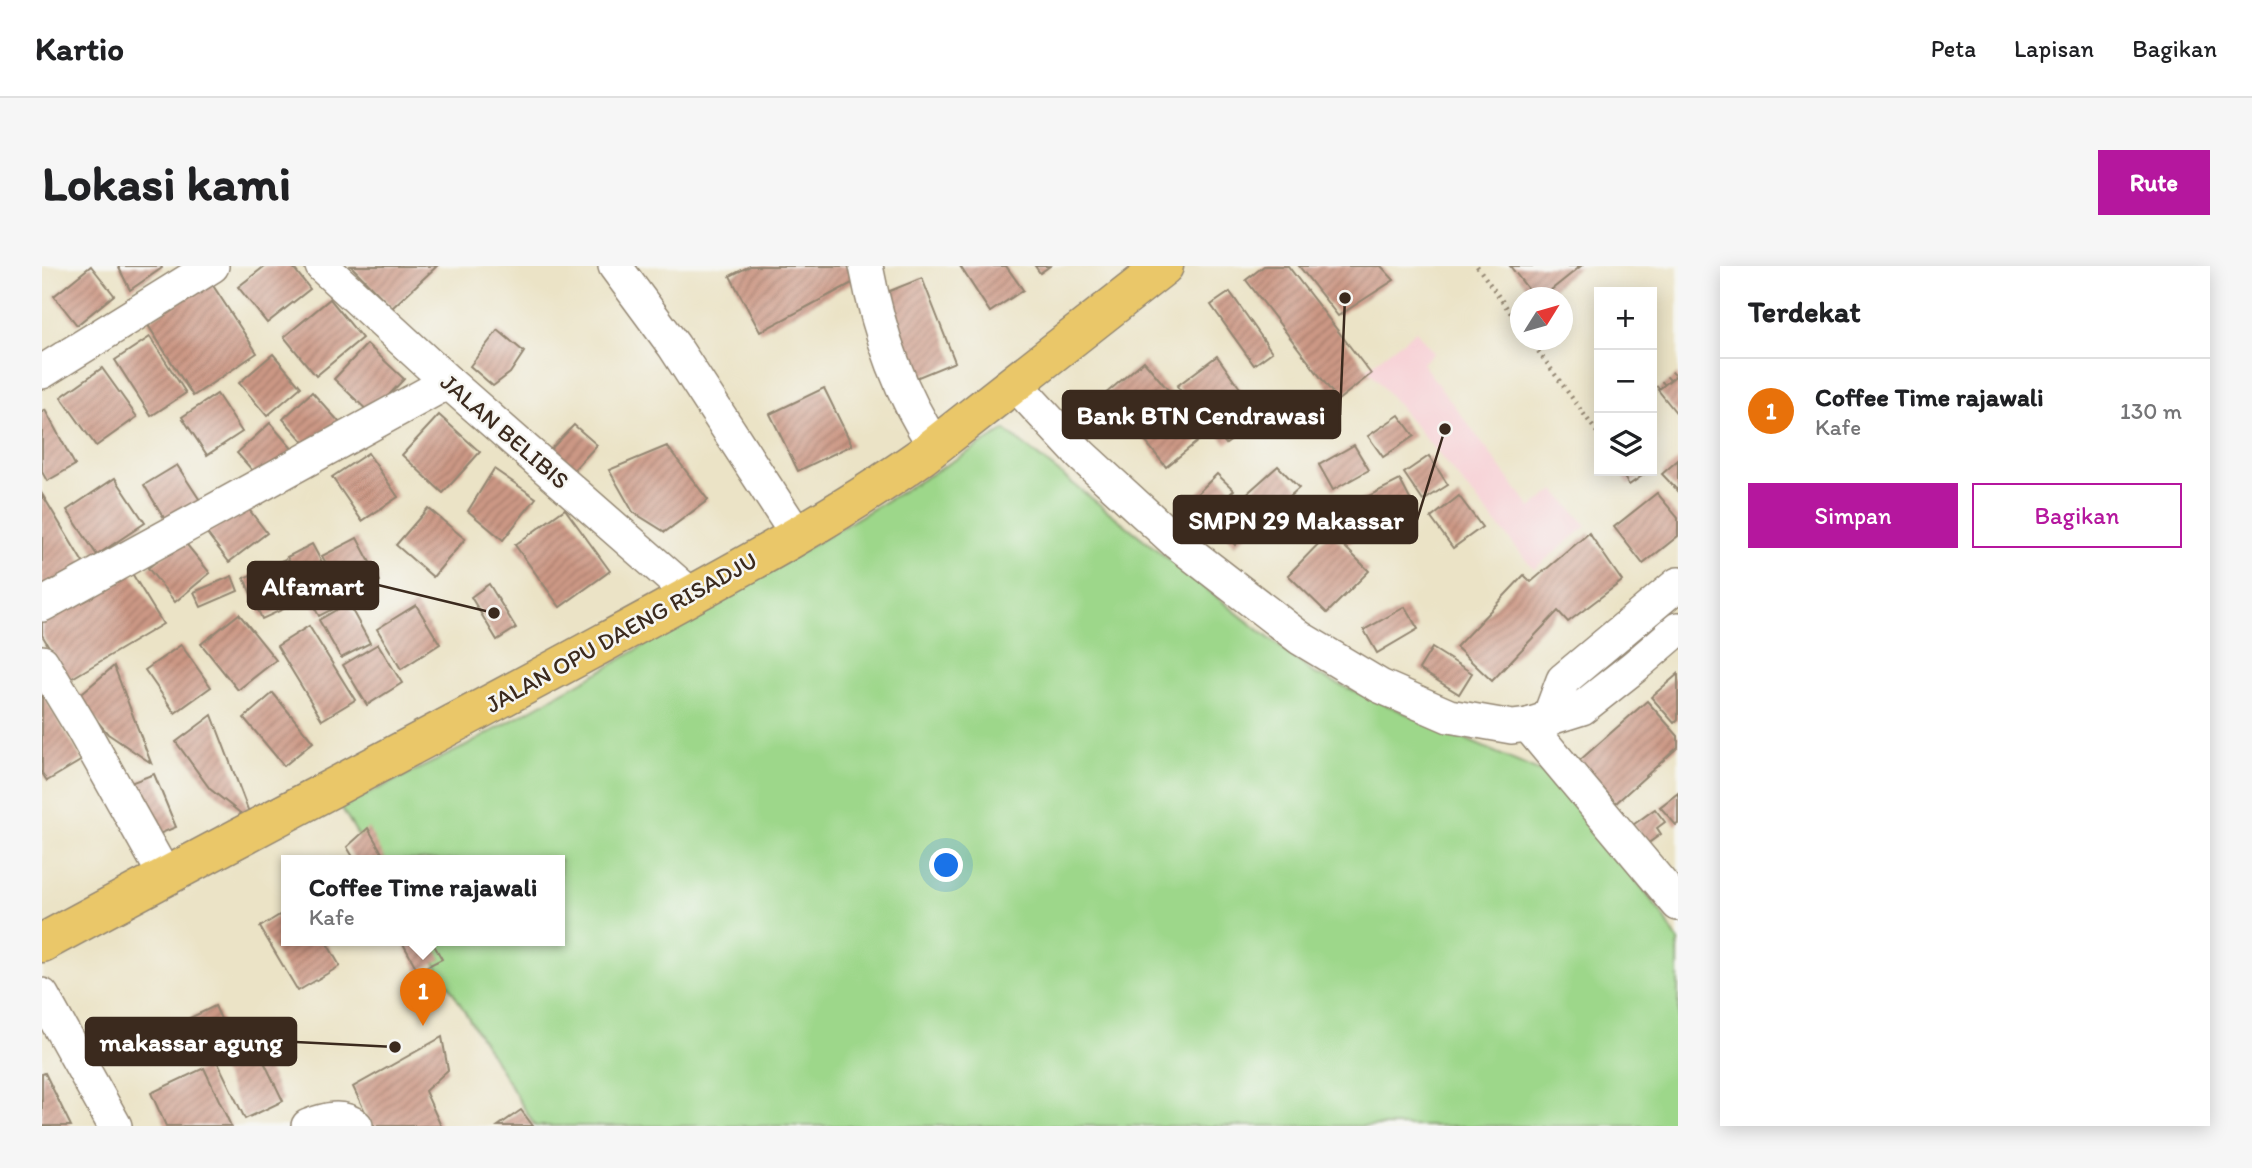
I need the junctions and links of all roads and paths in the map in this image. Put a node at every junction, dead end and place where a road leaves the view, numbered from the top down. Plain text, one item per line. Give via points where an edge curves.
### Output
1 (212, 266) edge
2 (322, 266) edge
3 (615, 266) edge
4 (866, 266) edge
5 (1164, 266) edge
6 (1477, 266) edge
7 (1510, 311) edge
8 (1537, 350) edge
9 (1678, 369) edge
10 (42, 372) edge
11 (448, 382) junction
12 (1015, 384) junction
13 (1657, 388) edge
14 (1594, 428) edge
15 (935, 446) junction
16 (797, 535) junction
17 (1678, 584) edge
18 (691, 595) junction
19 (42, 605) edge
20 (1678, 629) edge
21 (42, 662) edge
22 (1538, 723) junction
23 (165, 876) junction
24 (1678, 904) edge
25 (42, 943) edge
26 (42, 995) edge
27 (115, 1126) edge
28 (308, 1126) edge
29 (356, 1126) edge

1 - 10 street
2 - 11 street, JALAN BELIBIS
3 - 16 street via 674,346
4 - 15 street via 896,372
5 - 12 main road, JALAN OPU DAENG RISADJU
6 - 7 path
8 - 14 path
9 - 13 path
11 - 18 street, JALAN BELIBIS
11 - 19 street
12 - 15 main road, JALAN OPU DAENG RISADJU
12 - 22 street via 1081,455 1177,543 1300,638 1380,686 1449,716 1512,727
15 - 16 main road, JALAN OPU DAENG RISADJU
16 - 18 main road, JALAN OPU DAENG RISADJU
17 - 22 street via 1563,680
18 - 23 main road, JALAN OPU DAENG RISADJU
20 - 22 street via 1582,708
21 - 23 street
22 - 24 street
23 - 25 main road, JALAN OPU DAENG RISADJU
26 - 27 street
28 - 29 street via 343,1118

